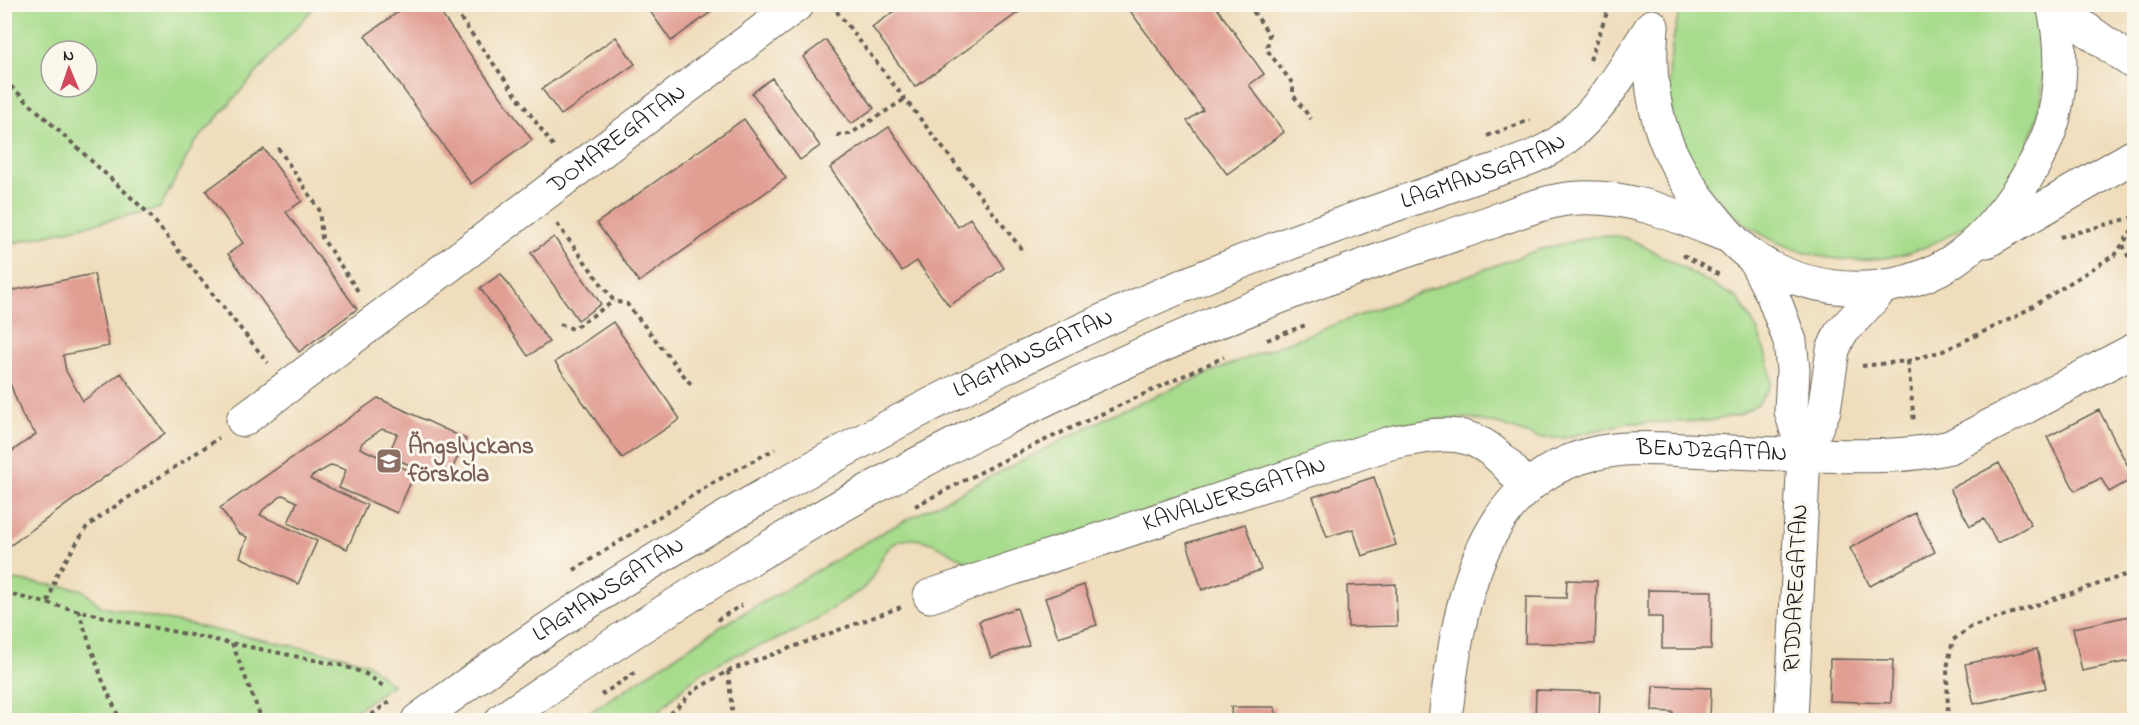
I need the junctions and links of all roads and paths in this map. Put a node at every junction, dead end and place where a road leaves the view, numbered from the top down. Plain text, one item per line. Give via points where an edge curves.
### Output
1 (450, 4) edge
2 (798, 4) edge
3 (831, 4) edge
4 (1248, 4) edge
5 (2053, 5) edge
6 (1655, 15) edge
7 (2134, 63) edge
8 (4, 80) edge
9 (905, 99) junction
10 (1311, 119) dead end
11 (837, 135) dead end
12 (279, 148) dead end
13 (2134, 156) edge
14 (572, 172) junction
15 (538, 197) junction
16 (2134, 227) edge
17 (2123, 245) junction
18 (1741, 247) junction
19 (1023, 251) dead end
20 (1674, 251) dead end
21 (1962, 255) junction
22 (2134, 269) edge
23 (1723, 276) dead end
24 (1884, 286) junction
25 (614, 302) junction
26 (377, 319) junction
27 (1311, 322) dead end
28 (560, 324) dead end
29 (1256, 344) dead end
30 (2134, 350) edge
31 (1234, 353) dead end
32 (1908, 361) junction
33 (1829, 370) junction
34 (288, 387) junction
35 (693, 387) dead end
36 (243, 420) dead end
37 (196, 455) dead end
38 (1804, 455) junction
39 (1917, 455) junction
40 (1526, 487) junction
41 (907, 510) dead end
42 (2134, 572) edge
43 (4, 593) edge
44 (930, 596) joint
45 (749, 600) dead end
46 (48, 602) junction
47 (78, 609) junction
48 (711, 624) dead end
49 (232, 644) junction
50 (644, 666) dead end
51 (728, 671) junction
52 (386, 688) dead end
53 (598, 697) dead end
54 (120, 720) edge
55 (262, 720) edge
56 (418, 720) edge
57 (502, 720) edge
58 (664, 720) edge
59 (733, 720) edge
60 (1445, 720) edge
61 (1791, 720) edge
62 (1948, 720) edge

1 - 14 path
2 - 14 main road, DOMAREGATAN
3 - 9 path
4 - 10 path via 1269,34 1267,50 1293,84 1293,95
5 - 7 main road
5 - 21 main road via 2060,44 2060,84 2054,119 2015,196 1985,234
6 - 18 main road via 1650,81 1661,129 1681,174
6 - 56 main road, LAGMANSGATAN via 1606,94 1561,142 1516,163 1224,269 1121,312 943,398 842,450 679,544 510,654
8 - 34 path via 149,214
9 - 11 path via 850,134
9 - 19 path
12 - 26 path via 319,209 322,238
13 - 21 main road
14 - 15 main road, DOMAREGATAN
15 - 25 path
15 - 26 main road, DOMAREGATAN
16 - 17 path
17 - 22 path
17 - 32 path via 2116,254 2017,316 1943,351
18 - 24 main road via 1785,275 1827,287
18 - 38 main road, RIDDAREGATAN via 1773,296 1790,341 1791,411
18 - 57 main road, LAGMANSGATAN via 1635,201 1560,200 1362,266 1089,380 939,453 784,538 641,625
20 - 23 path
21 - 24 main road via 1931,273
24 - 33 main road, RIDDAREGATAN via 1840,334
25 - 28 path via 573,329
25 - 35 path via 627,304
26 - 34 main road, DOMAREGATAN
27 - 29 path
30 - 39 main road, BENDZGATAN via 1950,447
31 - 41 path via 1026,449
32 - 33 path
32 - 39 path
33 - 38 main road, RIDDAREGATAN via 1824,410
34 - 36 main road, DOMAREGATAN
37 - 46 path via 148,483 86,528 57,574
38 - 39 main road, BENDZGATAN
38 - 40 main road, BENDZGATAN via 1613,450 1553,469
38 - 61 main road, RIDDAREGATAN
40 - 44 main road, KAVALJERSGATAN via 1491,448 1467,436 1430,434 1379,447
40 - 60 main road, BENDZGATAN via 1494,527 1471,578
42 - 62 path via 1971,627 1953,640 1947,668
43 - 46 path
44 - 51 path
45 - 48 path
46 - 47 path
47 - 49 path
47 - 54 path
49 - 52 path via 344,666 366,674
49 - 55 path
50 - 53 path
51 - 58 path via 695,690
51 - 59 path

